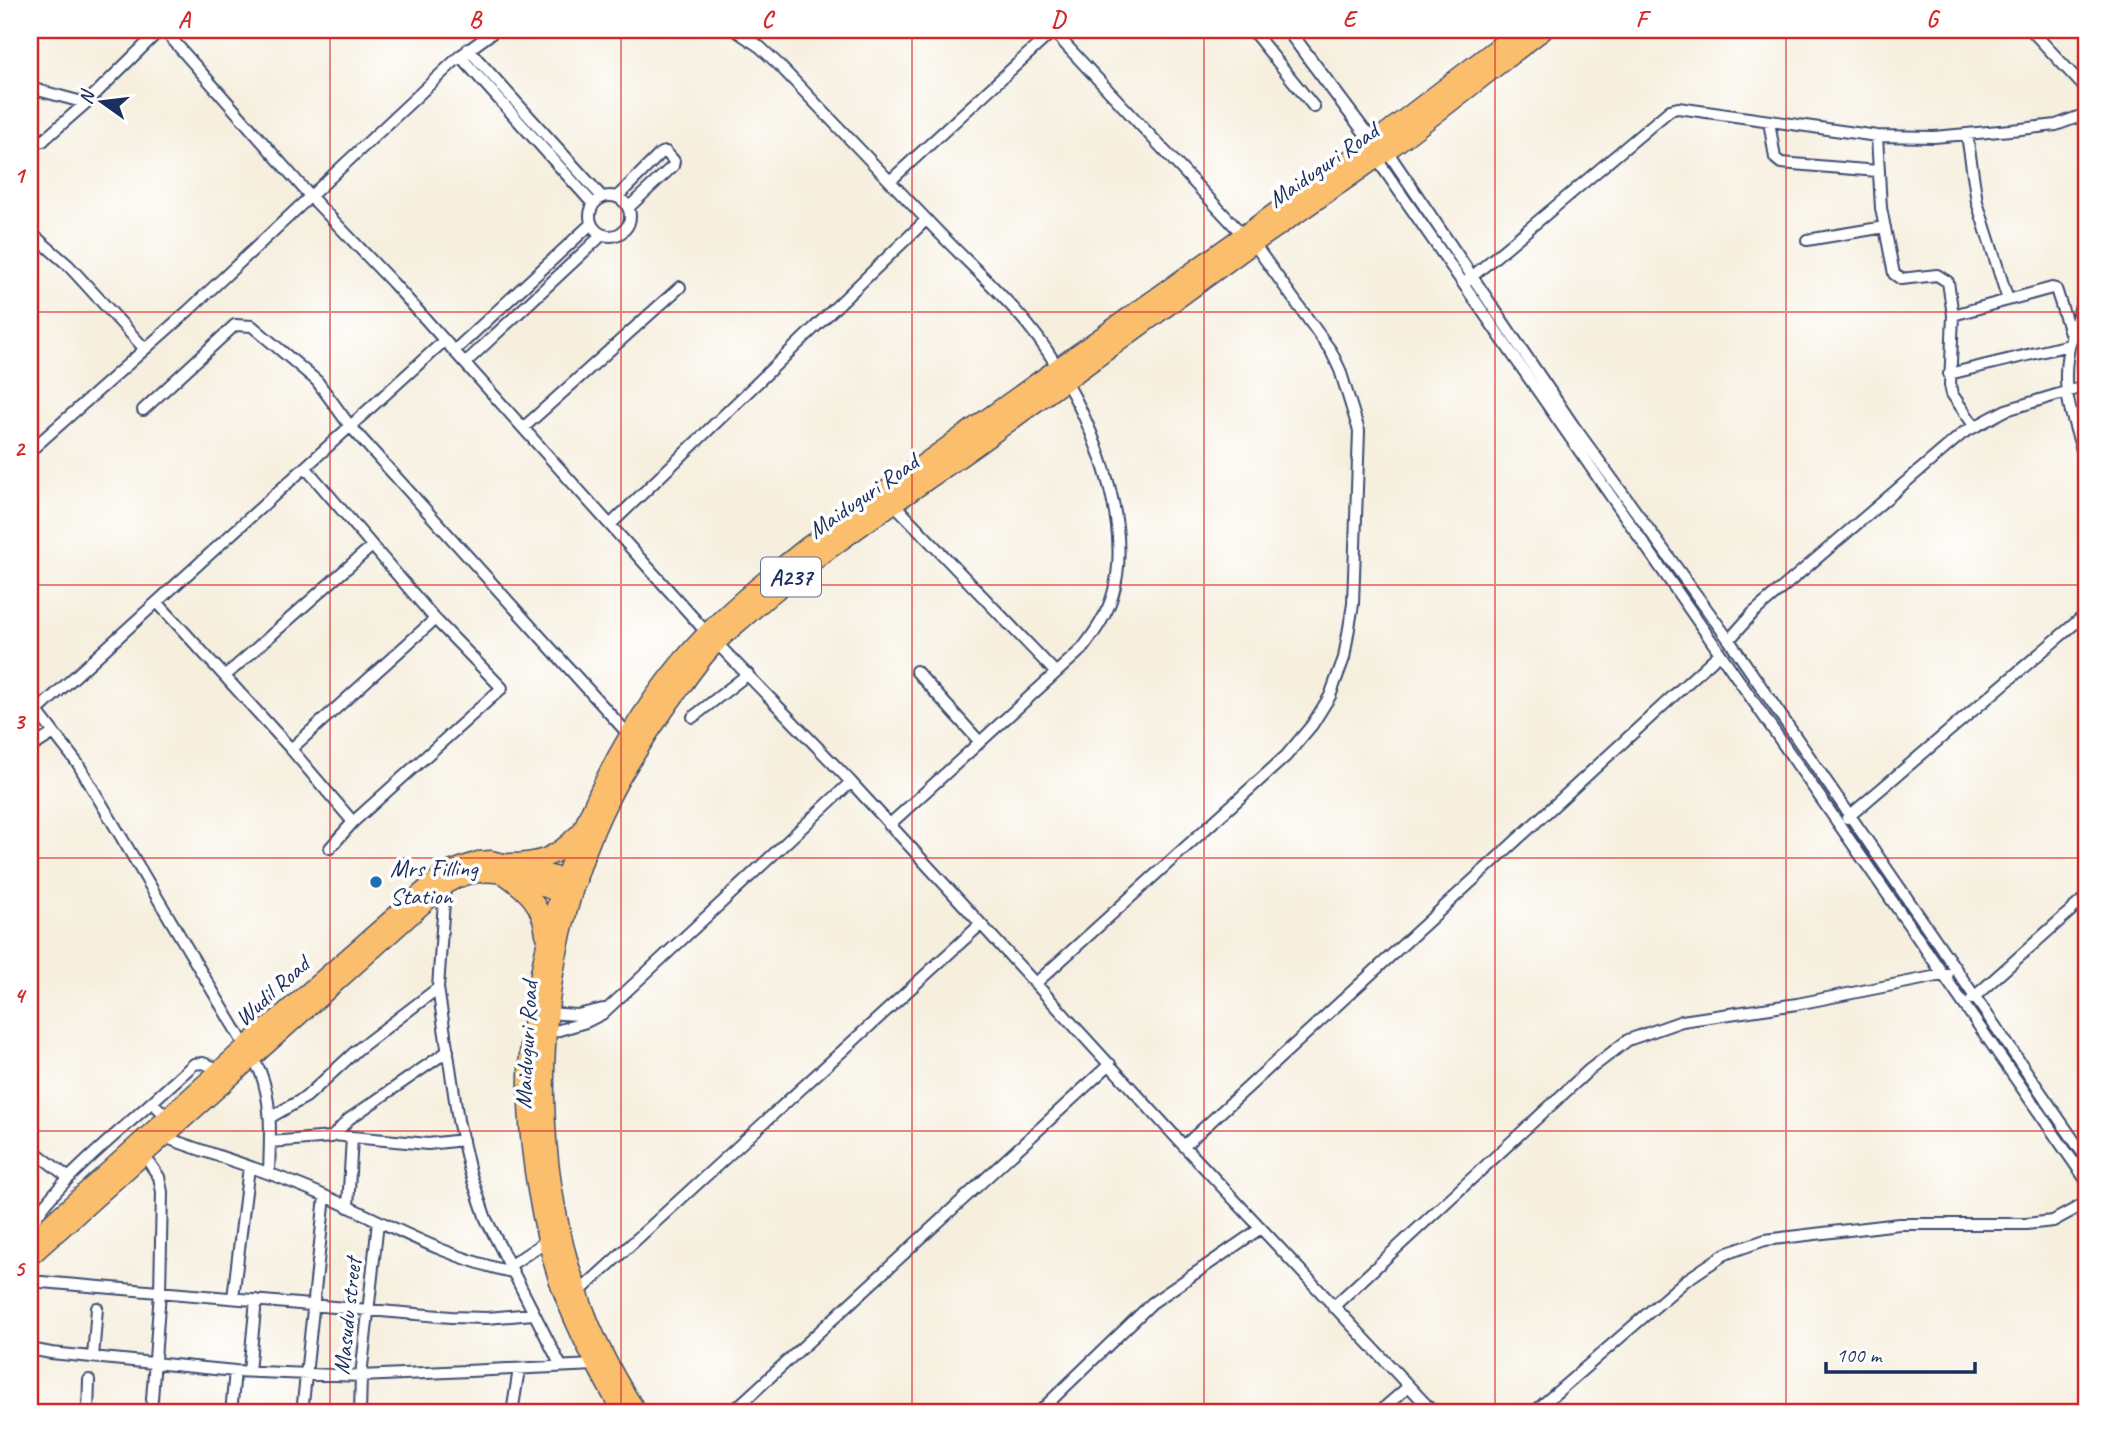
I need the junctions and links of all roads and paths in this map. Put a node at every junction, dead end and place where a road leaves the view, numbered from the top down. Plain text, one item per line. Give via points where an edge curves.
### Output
1 (162, 30) edge
2 (496, 30) edge
3 (735, 30) edge
4 (1052, 30) edge
5 (1252, 30) edge
6 (1288, 30) edge
7 (1520, 30) edge
8 (1544, 30) edge
9 (2032, 30) edge
10 (464, 53) junction
11 (30, 88) edge
12 (2086, 89) edge
13 (86, 103) junction
14 (1314, 107) dead end
15 (2086, 114) edge
16 (1769, 121) junction
17 (1967, 135) junction
18 (1877, 136) junction
19 (30, 142) edge
20 (1374, 145) junction
21 (1878, 171) junction
22 (890, 181) junction
23 (310, 196) junction
24 (617, 197) junction
25 (597, 200) junction
26 (628, 208) junction
27 (926, 220) junction
28 (591, 224) junction
29 (1885, 226) junction
30 (30, 232) edge
31 (602, 235) junction
32 (1248, 239) junction
33 (1807, 240) dead end
34 (546, 267) junction
35 (556, 278) junction
36 (1467, 281) junction
37 (680, 287) dead end
38 (2086, 290) edge
39 (2008, 300) junction
40 (1952, 315) junction
41 (445, 340) junction
42 (2071, 342) junction
43 (145, 348) junction
44 (454, 351) junction
45 (465, 363) junction
46 (1949, 373) junction
47 (1063, 374) junction
48 (2086, 386) edge
49 (2067, 393) junction
50 (142, 410) dead end
51 (350, 426) junction
52 (1975, 427) junction
53 (523, 428) junction
54 (30, 451) edge
55 (2086, 464) edge
56 (305, 467) junction
57 (894, 504) junction
58 (610, 525) junction
59 (372, 546) junction
60 (157, 602) junction
61 (2086, 614) edge
62 (435, 619) junction
63 (712, 637) junction
64 (1729, 640) junction
65 (1720, 653) junction
66 (916, 671) dead end
67 (1056, 673) junction
68 (748, 674) junction
69 (225, 676) junction
70 (34, 707) edge
71 (694, 717) dead end
72 (54, 733) junction
73 (629, 735) junction
74 (979, 741) junction
75 (30, 748) edge
76 (291, 749) junction
77 (851, 782) junction
78 (1850, 815) junction
79 (353, 822) junction
80 (1839, 823) junction
81 (889, 825) junction
82 (584, 827) junction
83 (330, 848) dead end
84 (506, 868) junction
85 (444, 886) junction
86 (568, 888) junction
87 (2086, 897) edge
88 (415, 903) junction
89 (981, 924) junction
90 (546, 942) junction
91 (1958, 972) junction
92 (1944, 975) junction
93 (1036, 983) junction
94 (438, 988) junction
95 (1976, 996) junction
96 (1965, 1005) junction
97 (609, 1007) junction
98 (547, 1013) junction
99 (546, 1034) junction
100 (249, 1051) junction
101 (448, 1051) junction
102 (1111, 1063) junction
103 (219, 1069) junction
104 (152, 1102) junction
105 (166, 1116) junction
106 (271, 1117) junction
107 (335, 1135) junction
108 (164, 1137) junction
109 (352, 1138) junction
110 (463, 1140) junction
111 (270, 1142) junction
112 (1184, 1146) junction
113 (30, 1148) edge
114 (144, 1156) junction
115 (2086, 1157) edge
116 (91, 1158) junction
117 (249, 1167) junction
118 (269, 1173) junction
119 (105, 1174) junction
120 (69, 1178) junction
121 (2086, 1180) edge
122 (325, 1196) junction
123 (2086, 1203) edge
124 (348, 1207) junction
125 (378, 1223) junction
126 (1261, 1228) junction
127 (30, 1231) edge
128 (548, 1240) junction
129 (30, 1241) edge
130 (30, 1258) edge
131 (511, 1269) junction
132 (30, 1281) edge
133 (160, 1292) junction
134 (578, 1293) junction
135 (233, 1298) junction
136 (256, 1300) junction
137 (312, 1304) junction
138 (1333, 1307) junction
139 (97, 1308) dead end
140 (370, 1309) junction
141 (533, 1314) junction
142 (30, 1349) edge
143 (93, 1356) junction
144 (155, 1362) junction
145 (595, 1365) junction
146 (561, 1366) junction
147 (519, 1369) junction
148 (235, 1371) junction
149 (249, 1371) junction
150 (305, 1372) junction
151 (361, 1376) junction
152 (89, 1380) dead end
153 (1409, 1386) junction
154 (88, 1413) edge
155 (151, 1413) edge
156 (230, 1413) edge
157 (302, 1413) edge
158 (360, 1413) edge
159 (512, 1413) edge
160 (622, 1413) edge
161 (638, 1413) edge
162 (731, 1413) edge
163 (1038, 1413) edge
164 (1378, 1413) edge
165 (1434, 1413) edge
166 (1533, 1413) edge

1 - 13 street
1 - 23 street
2 - 10 street
3 - 22 street via 779,65
4 - 22 street
4 - 32 street
5 - 14 street
6 - 20 street
7 - 20 highway, Maiduguri Road / A237
8 - 20 highway, Maiduguri Road / A237
9 - 12 street
10 - 23 street
10 - 25 street
11 - 13 street
13 - 19 street via 43,141
15 - 17 street via 2056,125
16 - 18 street
16 - 21 street via 1777,161
16 - 36 street via 1689,108 1670,110
17 - 18 street
17 - 39 street via 1977,202
18 - 21 street
20 - 32 highway, Maiduguri Road / A237
20 - 36 street
21 - 29 street
22 - 27 street
23 - 41 street
23 - 43 street
24 - 25 street
24 - 26 street
24 - 26 street via 666,152 673,166
25 - 28 street via 589,214
26 - 31 street via 629,223 622,232
27 - 47 street via 1027,324
27 - 58 street
28 - 31 street
28 - 34 street
29 - 33 street
29 - 40 street via 1895,276 1943,277 1948,282
30 - 43 street via 68,265
31 - 35 street
32 - 47 highway, Maiduguri Road / A237
32 - 93 street via 1331,351 1359,431 1353,604 1344,658 1331,696 1286,756
34 - 35 street
34 - 44 street
35 - 45 street
36 - 64 street
36 - 65 street
37 - 53 street
38 - 42 street
39 - 40 street
39 - 42 street via 2056,289
40 - 46 street
41 - 44 street
41 - 51 street
42 - 46 street
42 - 49 street
43 - 54 street
44 - 45 street
45 - 53 street
46 - 52 street via 1952,394
47 - 57 highway, Maiduguri Road / A237
47 - 63 highway, Maiduguri Road / A237 via 808,546 768,578
47 - 67 street via 1108,480 1119,543 1114,593 1100,625
48 - 49 street
49 - 52 street via 2006,410
49 - 55 street
50 - 51 street via 235,325 243,324 252,326 317,381
51 - 56 street
51 - 73 street
52 - 64 street via 1753,613
53 - 58 street
56 - 59 street
56 - 60 street
57 - 63 highway, Maiduguri Road / A237
57 - 67 street
58 - 63 street
59 - 62 street
59 - 69 street
60 - 69 street
60 - 70 street
61 - 78 street
62 - 76 street
62 - 79 street via 502,688
63 - 68 street
63 - 73 highway, Maiduguri Road / A237 via 649,705
63 - 86 highway, Maiduguri Road / A237 via 618,783
64 - 78 street
65 - 80 street
65 - 112 street
66 - 74 street
67 - 74 street
68 - 71 street
68 - 77 street
69 - 76 street
70 - 72 street
72 - 75 street
72 - 100 street via 78,764
73 - 82 highway, Maiduguri Road / A237
74 - 81 street
76 - 79 street
77 - 81 street
77 - 97 street
78 - 80 street
78 - 91 street
79 - 83 street
80 - 92 street
81 - 89 street
82 - 84 highway via 560,851
82 - 86 highway, Maiduguri Road / A237
84 - 85 main road, Wudil Road
84 - 86 main road, Wudil Road
84 - 88 main road, Wudil Road via 491,859 461,864 444,872
84 - 90 highway via 537,903
85 - 88 main road, Wudil Road
85 - 94 street
86 - 90 highway, Maiduguri Road / A237
86 - 98 highway, Maiduguri Road / A237
87 - 95 street
88 - 100 main road, Wudil Road
89 - 93 street
89 - 134 street
90 - 128 highway, Maiduguri Road / A237 via 529,1070 533,1161
91 - 92 street
91 - 95 street
92 - 96 street
92 - 138 street via 1682,1021 1628,1040 1589,1070
93 - 102 street
94 - 101 street
94 - 106 street via 357,1050 306,1097
95 - 96 street
95 - 115 street
96 - 121 street
97 - 98 street via 577,1014
97 - 99 street via 586,1022
98 - 99 highway, Maiduguri Road / A237
99 - 134 highway, Maiduguri Road / A237 via 550,1170
100 - 103 main road, Wudil Road
100 - 106 street via 265,1083
100 - 108 main road, Wudil Road
101 - 107 street via 349,1119
101 - 110 street
102 - 112 street
102 - 162 street
103 - 104 street via 194,1064
103 - 105 main road, Wudil Road
104 - 105 street
104 - 116 street
105 - 119 main road, Wudil Road
106 - 111 street
107 - 109 street
107 - 111 street
108 - 114 main road, Wudil Road
108 - 117 street
109 - 110 street via 428,1144
109 - 124 street
110 - 131 street via 486,1220
111 - 118 street
112 - 126 street
113 - 120 street
114 - 130 main road, Wudil Road
114 - 133 street via 153,1166 162,1192
116 - 119 street
116 - 120 street
117 - 118 street
117 - 135 street
118 - 122 street
119 - 129 main road, Wudil Road
120 - 127 street via 37,1214
122 - 124 street
122 - 137 street
123 - 166 street via 2053,1221 1899,1224 1765,1240 1726,1254 1685,1281
124 - 125 street
125 - 131 street via 481,1264
125 - 140 street, Masudu street
126 - 138 street
126 - 163 street via 1152,1303
128 - 131 street
128 - 145 highway, Maiduguri Road / A237 via 571,1313
131 - 141 street
132 - 133 street
133 - 135 street
133 - 144 street
134 - 161 highway, Maiduguri Road / A237 via 602,1350
135 - 136 street
136 - 137 street
136 - 149 street
137 - 140 street
137 - 150 street
138 - 153 street
139 - 143 street
140 - 141 street via 451,1317
140 - 151 street, Masudu street
141 - 146 street
142 - 143 street
143 - 144 street
144 - 148 street
144 - 155 street
145 - 146 street
145 - 160 highway, Maiduguri Road / A237
146 - 147 street
147 - 151 street
147 - 159 street
148 - 149 street
148 - 156 street
149 - 150 street
150 - 151 street
150 - 157 street
151 - 158 street, Masudu street
152 - 154 street
153 - 164 street
153 - 165 street

